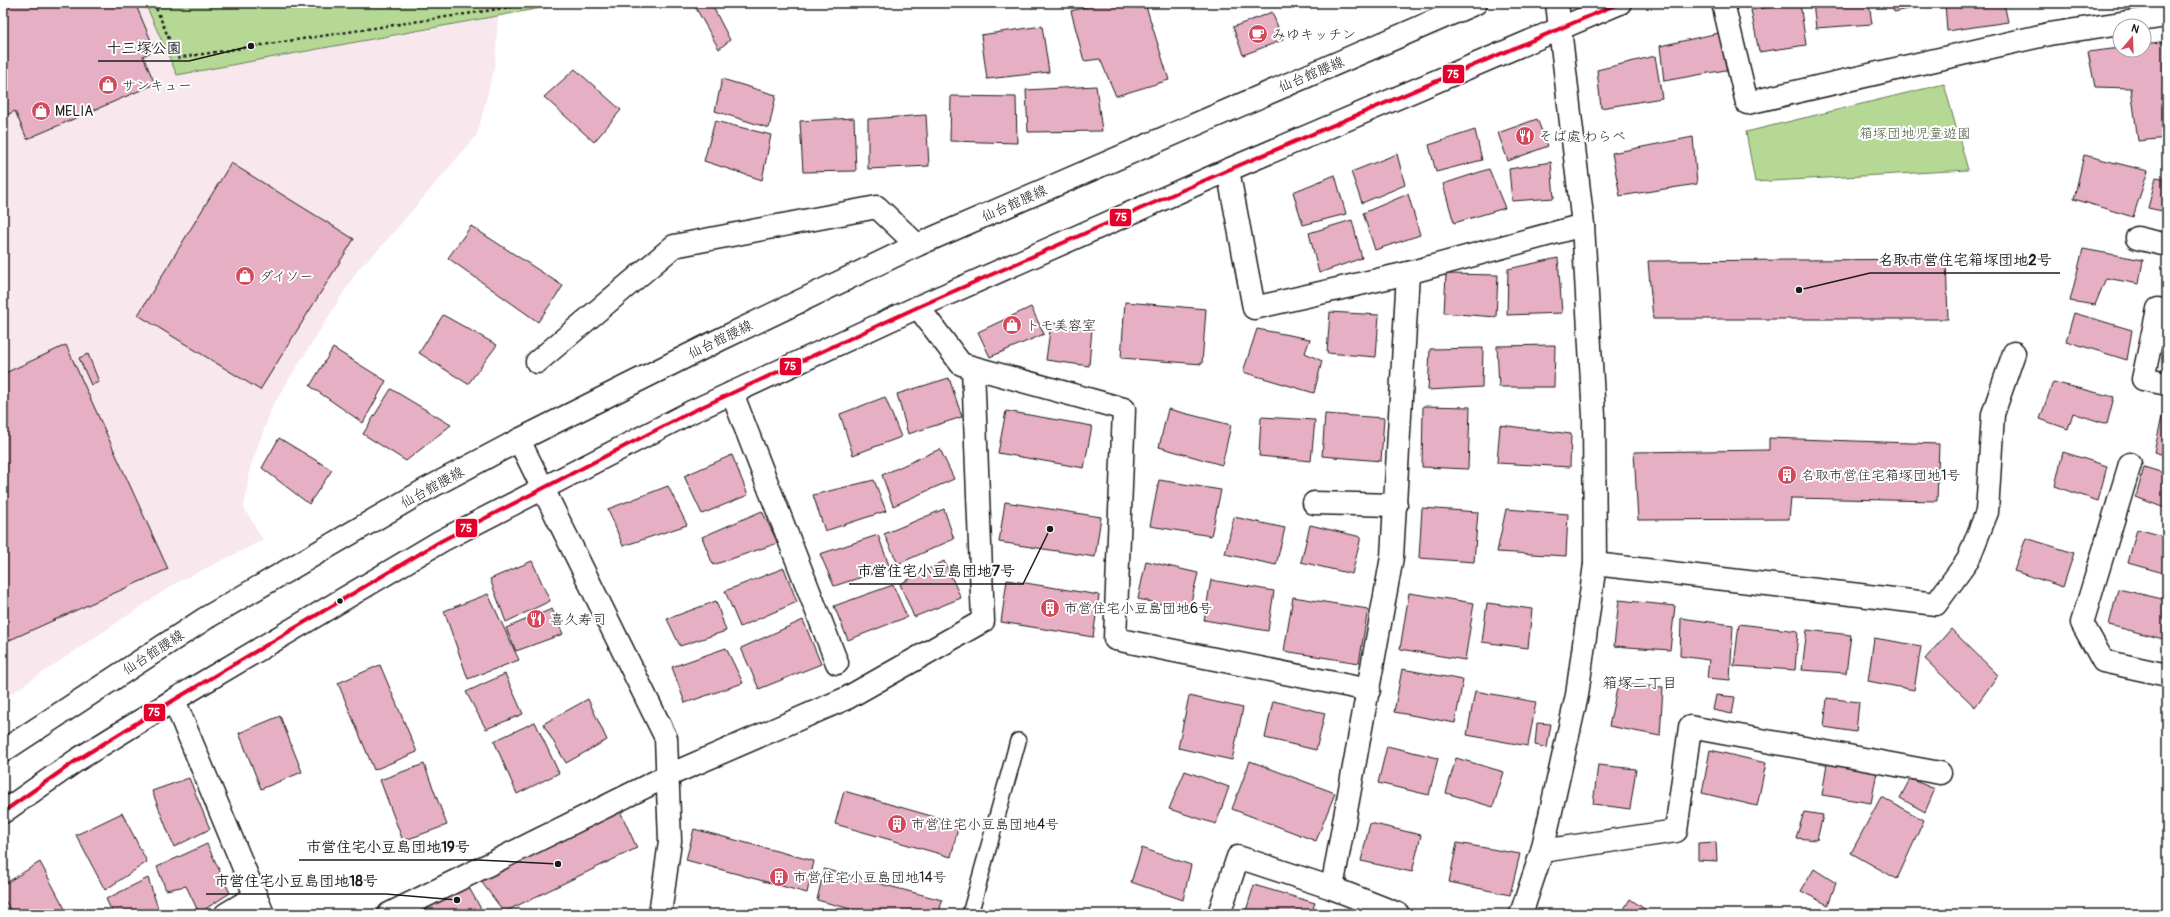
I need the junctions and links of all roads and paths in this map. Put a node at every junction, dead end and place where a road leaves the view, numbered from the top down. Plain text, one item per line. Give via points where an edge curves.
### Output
1 (154, 3) edge
2 (538, 3) edge
3 (1476, 3) edge
4 (1558, 3) edge
5 (1620, 3) edge
6 (1723, 3) edge
7 (2167, 16) edge
8 (1561, 28) junction
9 (1228, 170) junction
10 (1583, 225) junction
11 (2137, 238) dead end
12 (2167, 245) edge
13 (917, 246) junction
14 (1408, 273) junction
15 (918, 307) junction
16 (2158, 309) dead end
17 (2014, 353) dead end
18 (537, 362) dead end
19 (973, 368) junction
20 (2167, 384) edge
21 (732, 393) junction
22 (519, 440) junction
23 (2130, 464) dead end
24 (543, 487) junction
25 (1314, 503) dead end
26 (1396, 505) junction
27 (1595, 564) junction
28 (837, 663) dead end
29 (2167, 675) edge
30 (1369, 690) junction
31 (174, 700) junction
32 (1018, 741) dead end
33 (3, 751) edge
34 (1940, 773) dead end
35 (667, 776) junction
36 (3, 812) edge
37 (1542, 851) junction
38 (1332, 888) junction
39 (260, 905) edge
40 (226, 914) edge
41 (389, 914) edge
42 (660, 914) edge
43 (970, 914) edge
44 (1219, 914) edge
45 (1398, 914) edge
46 (1521, 914) edge

1 - 2 path via 177,58
3 - 13 street, 仙台館腰線
4 - 8 street
5 - 8 street
6 - 7 street via 1747,103 2049,34
8 - 9 street
8 - 10 street
9 - 14 street via 1254,308
9 - 15 street
10 - 14 street
10 - 27 street via 1594,416
11 - 12 street
13 - 18 street via 877,207 674,246
13 - 22 street, 仙台館腰線 via 719,340
14 - 26 street
15 - 19 street via 961,364
15 - 21 street
16 - 20 street via 2143,378
17 - 27 street via 1993,414 1987,512 1968,560 1936,604
19 - 30 street via 1124,409 1115,639
19 - 35 street via 983,621 846,698
21 - 24 street
21 - 28 street
22 - 24 street
22 - 33 street, 仙台館腰線 via 425,490 206,618
23 - 29 street via 2082,623 2103,661
24 - 31 street via 441,541
24 - 35 street via 666,738
25 - 26 street
26 - 30 street via 1392,557
27 - 37 street via 1577,695
30 - 38 street
31 - 36 street via 77,760
31 - 39 street
32 - 43 lane
34 - 37 street via 1690,727 1676,831
35 - 41 street
35 - 42 street via 670,841
37 - 46 street
38 - 44 street via 1238,857
38 - 45 street
39 - 40 street

